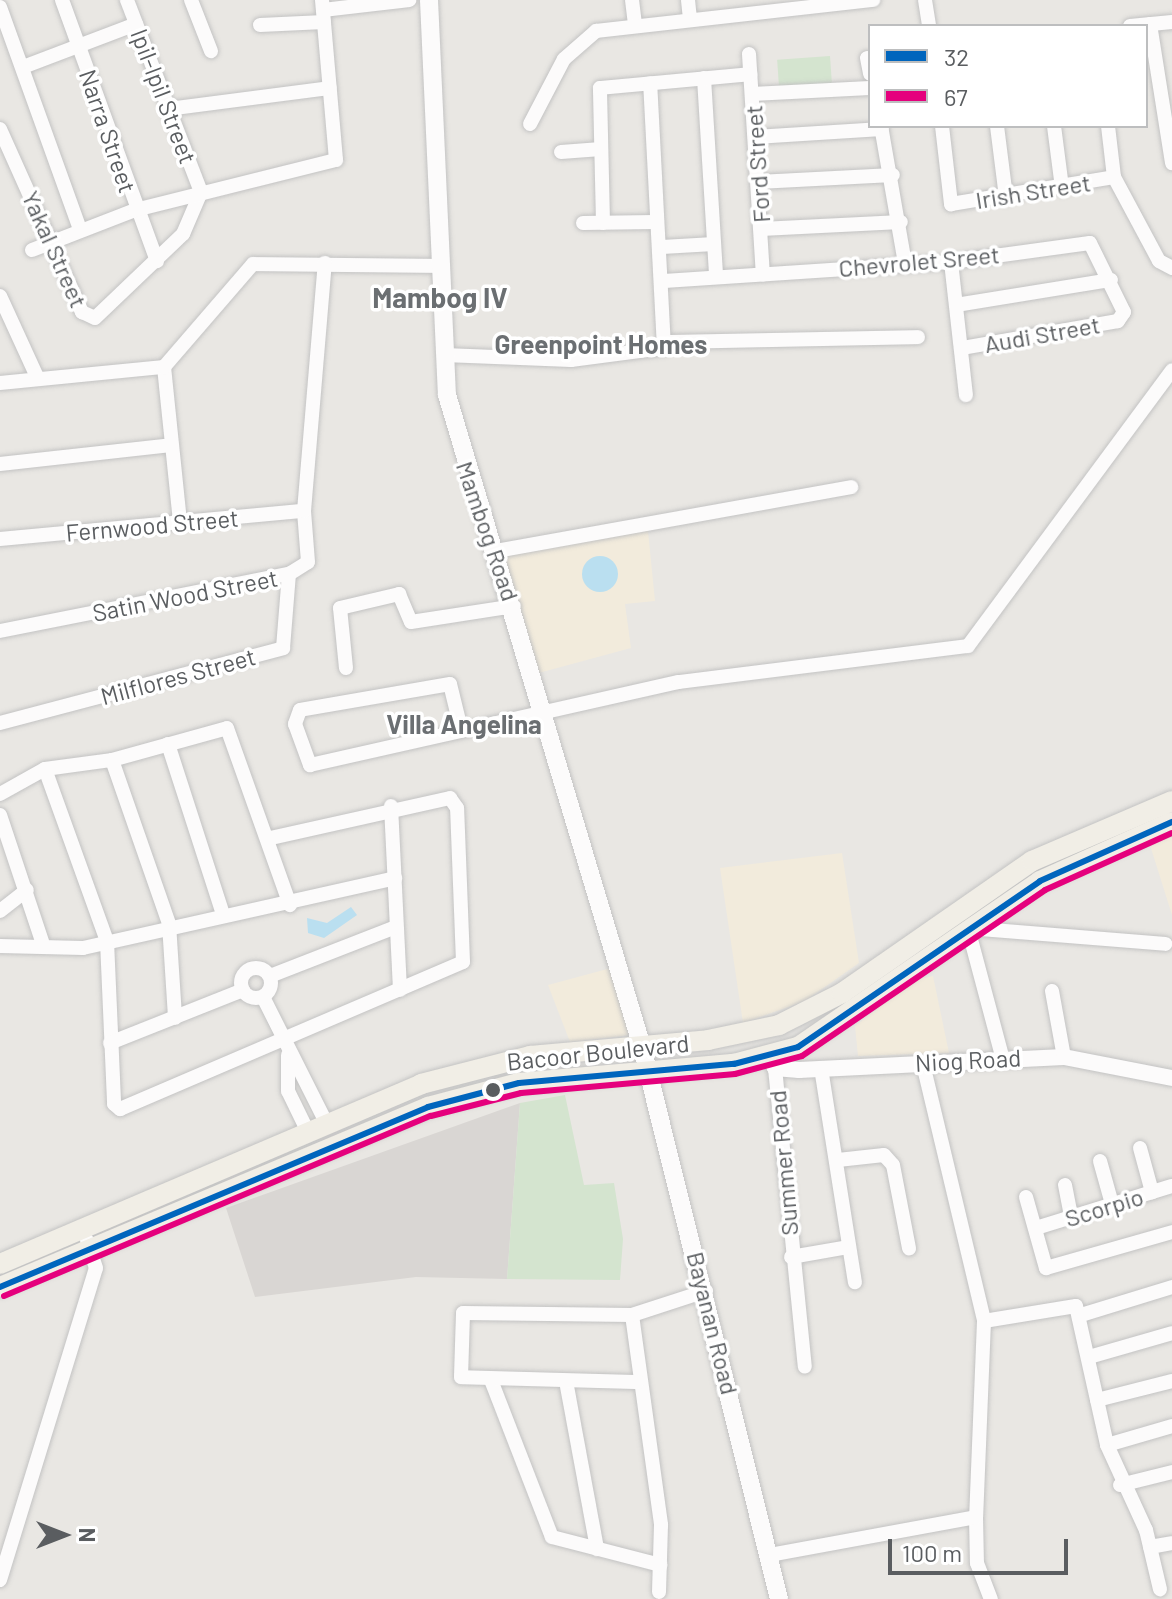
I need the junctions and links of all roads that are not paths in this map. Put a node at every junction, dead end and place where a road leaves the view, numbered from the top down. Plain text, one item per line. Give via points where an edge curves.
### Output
1 (62, 0) edge
2 (127, 0) edge
3 (191, 0) edge
4 (409, 0) edge
5 (429, 0) edge
6 (632, 0) edge
7 (688, 0) edge
8 (865, 0) edge
9 (873, 0) edge
10 (925, 0) edge
11 (811, 3) edge
12 (747, 6) edge
13 (0, 7) edge
14 (323, 11) edge
15 (690, 18) junction
16 (1172, 22) edge
17 (136, 24) junction
18 (929, 24) edge
19 (1150, 24) joint
20 (260, 25) dead end
21 (635, 25) junction
22 (77, 44) junction
23 (211, 51) dead end
24 (749, 54) dead end
25 (867, 58) dead end
26 (868, 63) edge
27 (23, 67) junction
28 (750, 74) junction
29 (704, 78) junction
30 (650, 83) junction
31 (330, 88) junction
32 (868, 88) edge
33 (752, 94) junction
34 (168, 109) junction
35 (530, 124) dead end
36 (881, 128) edge
37 (942, 128) edge
38 (997, 128) edge
39 (1054, 128) edge
40 (1108, 128) edge
41 (0, 129) edge
42 (755, 137) junction
43 (601, 149) junction
44 (561, 152) dead end
45 (1172, 163) edge
46 (893, 175) junction
47 (1114, 177) junction
48 (758, 182) junction
49 (1062, 188) junction
50 (201, 192) junction
51 (1006, 197) junction
52 (135, 210) junction
53 (655, 222) junction
54 (901, 222) junction
55 (583, 223) dead end
56 (603, 223) junction
57 (80, 229) junction
58 (761, 229) junction
59 (54, 240) junction
60 (714, 244) junction
61 (662, 247) junction
62 (32, 250) dead end
63 (157, 261) junction
64 (951, 262) junction
65 (325, 263) junction
66 (905, 264) junction
67 (439, 266) junction
68 (1172, 268) edge
69 (763, 275) junction
70 (716, 277) junction
71 (1111, 280) junction
72 (664, 281) junction
73 (0, 296) edge
74 (956, 305) junction
75 (1123, 318) joint
76 (918, 337) dead end
77 (664, 342) junction
78 (961, 348) junction
79 (444, 355) junction
80 (164, 367) junction
81 (1172, 370) edge
82 (38, 379) junction
83 (0, 383) edge
84 (966, 395) dead end
85 (171, 445) junction
86 (0, 464) edge
87 (851, 487) dead end
88 (304, 511) junction
89 (180, 523) junction
90 (0, 539) edge
91 (496, 551) junction
92 (289, 574) junction
93 (514, 606) junction
94 (0, 631) edge
95 (346, 668) dead end
96 (545, 711) junction
97 (0, 723) edge
98 (461, 729) junction
99 (168, 744) junction
100 (112, 760) junction
101 (45, 769) junction
102 (0, 794) edge
103 (1172, 801) edge
104 (391, 806) junction
105 (0, 815) edge
106 (1172, 822) edge
107 (271, 838) junction
108 (395, 878) junction
109 (27, 890) junction
110 (290, 905) junction
111 (0, 911) edge
112 (223, 914) junction
113 (169, 924) junction
114 (396, 927) junction
115 (968, 928) junction
116 (107, 941) junction
117 (1165, 944) dead end
118 (907, 945) junction
119 (0, 946) edge
120 (44, 947) junction
121 (921, 965) junction
122 (270, 976) junction
123 (243, 990) junction
124 (400, 990) junction
125 (1052, 991) dead end
126 (263, 997) junction
127 (175, 1018) junction
128 (110, 1043) junction
129 (642, 1047) junction
130 (285, 1048) junction
131 (1002, 1056) junction
132 (1064, 1057) junction
133 (772, 1062) junction
134 (923, 1064) junction
135 (821, 1068) junction
136 (647, 1071) junction
137 (1172, 1078) edge
138 (326, 1122) junction
139 (307, 1130) junction
140 (1140, 1148) dead end
141 (838, 1160) junction
142 (1100, 1161) dead end
143 (1065, 1185) dead end
144 (1172, 1186) edge
145 (1152, 1192) junction
146 (1026, 1197) dead end
147 (1112, 1204) junction
148 (1071, 1216) junction
149 (82, 1228) junction
150 (1036, 1228) junction
151 (1172, 1232) edge
152 (849, 1247) junction
153 (909, 1248) dead end
154 (91, 1249) junction
155 (791, 1257) junction
156 (0, 1264) edge
157 (855, 1282) dead end
158 (0, 1287) edge
159 (1172, 1287) edge
160 (706, 1291) junction
161 (632, 1315) junction
162 (1081, 1315) junction
163 (984, 1321) junction
164 (1172, 1333) edge
165 (1089, 1357) junction
166 (805, 1366) dead end
167 (491, 1380) junction
168 (566, 1381) junction
169 (1172, 1381) edge
170 (637, 1382) junction
171 (1097, 1400) junction
172 (1172, 1426) edge
173 (1107, 1445) junction
174 (1172, 1472) edge
175 (1120, 1485) junction
176 (976, 1517) junction
177 (1172, 1543) edge
178 (1150, 1547) junction
179 (597, 1549) junction
180 (769, 1555) junction
181 (660, 1565) junction
182 (0, 1580) edge
183 (1163, 1580) edge
184 (659, 1592) dead end
185 (779, 1599) edge
186 (991, 1599) edge

1 - 22 street, Narra Street
2 - 17 street, Ipil-Ipil Street
3 - 23 street
4 - 14 street
5 - 67 main road, Mambog Road
6 - 21 street
7 - 15 street
8 - 9 street
8 - 11 street
10 - 18 street
11 - 12 street
12 - 15 street
13 - 27 street
14 - 20 street
14 - 31 street
15 - 21 street
16 - 19 street
17 - 22 street
17 - 34 street, Ipil-Ipil Street
19 - 45 street
21 - 35 street via 596,31 567,54
22 - 27 street
22 - 52 street, Narra Street
24 - 28 street, Ford Street
25 - 26 street
27 - 57 street
28 - 29 street
28 - 33 street, Ford Street
29 - 30 street
29 - 60 street
30 - 43 street via 600,88
30 - 53 street
31 - 34 street
31 - 50 street via 336,160
32 - 33 street
33 - 42 street, Ford Street
34 - 50 street, Ipil-Ipil Street
36 - 42 street
36 - 46 street
37 - 51 street, Irish Street via 951,204
38 - 51 street
39 - 49 street
40 - 47 street
41 - 59 street, Yakal Street
42 - 48 street, Ford Street
43 - 44 street
43 - 56 street
46 - 48 street
46 - 54 street
47 - 49 street, Irish Street
47 - 68 street via 1159,261
48 - 58 street, Ford Street
49 - 51 street, Irish Street
50 - 52 street
50 - 63 street via 183,234
52 - 57 street
52 - 63 street, Narra Street
53 - 56 street
53 - 61 street
54 - 58 street
54 - 66 street
55 - 56 street
57 - 59 street
58 - 69 street, Ford Street
59 - 62 street
59 - 63 street, Yakal Street via 82,312 95,318
60 - 61 street
60 - 70 street
61 - 72 street
64 - 66 street, Chevrolet Sreet
64 - 71 street, Chevrolet Sreet via 1090,243
64 - 74 street
65 - 67 street
65 - 80 street via 253,264 241,271
65 - 88 street, Satin Wood Street
66 - 69 street, Chevrolet Sreet
67 - 79 main road, Mambog Road
69 - 70 street, Chevrolet Sreet
70 - 72 street, Chevrolet Sreet
71 - 74 street
71 - 75 street, Chevrolet Sreet
72 - 77 street
73 - 82 street
74 - 78 street
75 - 78 street, Audi Street
76 - 77 street
77 - 79 street via 659,350 582,359
78 - 84 street
79 - 91 main road, Mambog Road via 458,444
80 - 82 street
80 - 85 street
81 - 96 street via 971,645 679,682
82 - 83 street
85 - 86 street
85 - 89 street
87 - 91 street
88 - 89 street, Fernwood Street
88 - 92 street, Satin Wood Street via 308,562
89 - 90 street, Fernwood Street
91 - 93 main road, Mambog Road
92 - 94 street, Satin Wood Street
92 - 97 street, Milflores Street via 283,648
93 - 95 street via 411,622 399,594 340,608
93 - 96 main road, Mambog Road
96 - 98 street
96 - 129 main road, Mambog Road
98 - 98 street via 450,684 300,710 295,724 310,765
99 - 100 street
99 - 107 street via 231,730
99 - 112 street
100 - 101 street
100 - 113 street
101 - 102 street
101 - 116 street
103 - 118 main road, Bacoor Boulevard via 1032,861
104 - 107 street
104 - 108 street
104 - 124 street via 442,796 457,808 463,962
105 - 109 street
106 - 115 main road, Bacoor Boulevard via 1070,865
107 - 110 street
108 - 110 street
108 - 114 street
109 - 111 street
109 - 120 street
110 - 112 street
112 - 113 street
113 - 116 street
113 - 127 street
114 - 122 street
114 - 124 street
115 - 117 street
115 - 121 main road, Bacoor Boulevard
115 - 131 street
116 - 120 street
116 - 128 street
118 - 121 main road
118 - 129 main road, Bacoor Boulevard via 842,993 779,1025
119 - 120 street
121 - 133 main road, Bacoor Boulevard via 825,1035
122 - 123 street via 249,969
122 - 126 street
123 - 126 street
123 - 127 street
124 - 130 street
125 - 132 street
126 - 130 street
127 - 128 street
128 - 130 street via 114,1104 127,1110
129 - 136 main road, Bayanan Road
129 - 138 main road, Bacoor Boulevard via 515,1058 421,1084
130 - 138 street via 309,1078
130 - 139 street via 288,1091
131 - 132 street, Niog Road
131 - 134 street, Niog Road
132 - 137 street, Niog Road
133 - 135 street, Niog Road
133 - 136 main road, Bacoor Boulevard
133 - 155 street, Summer Road
134 - 135 street, Niog Road
134 - 163 street
135 - 141 street
136 - 154 main road, Bacoor Boulevard via 532,1081 428,1107
136 - 160 main road, Bayanan Road
138 - 139 main road, Bacoor Boulevard
139 - 149 main road, Bacoor Boulevard
140 - 145 street
141 - 152 street
141 - 153 street via 884,1155 893,1165
142 - 147 street
143 - 148 street
144 - 145 street, Scorpio
145 - 147 street, Scorpio
146 - 150 street
147 - 148 street, Scorpio
148 - 150 street, Scorpio
149 - 154 street
149 - 156 main road, Bacoor Boulevard
150 - 151 street via 1046,1268
152 - 155 street, Summer Road
152 - 157 street
154 - 158 main road, Bacoor Boulevard
154 - 182 street via 96,1268
155 - 166 street, Summer Road
159 - 162 street
160 - 161 street
160 - 180 main road, Bayanan Road
161 - 167 street via 463,1313 461,1377
161 - 170 street
162 - 163 street via 1074,1305 1056,1305
162 - 165 street
163 - 176 street
164 - 165 street
165 - 171 street
167 - 168 street
167 - 179 street via 552,1537
168 - 170 street
168 - 179 street
169 - 171 street
170 - 181 street via 661,1525
171 - 173 street
172 - 173 street
173 - 175 street
174 - 175 street
175 - 178 street
176 - 180 street
176 - 186 street via 977,1563
177 - 178 street
178 - 183 street
179 - 181 street
180 - 185 main road, Bayanan Road
181 - 184 street

